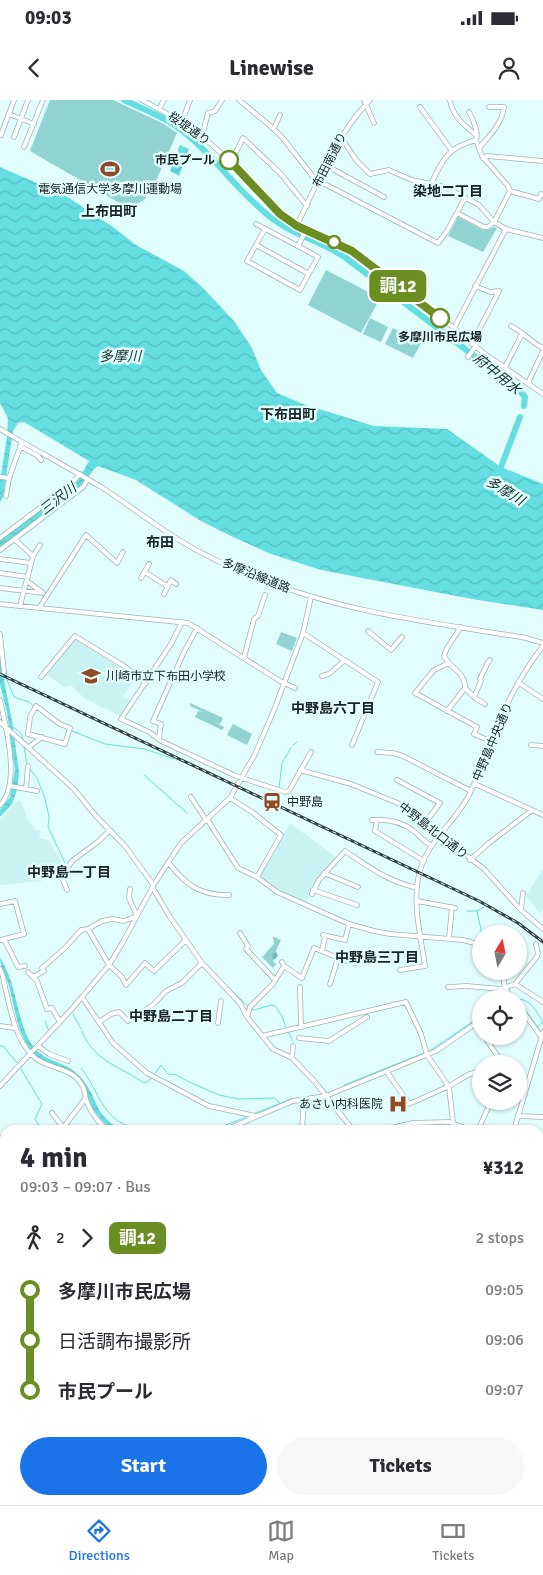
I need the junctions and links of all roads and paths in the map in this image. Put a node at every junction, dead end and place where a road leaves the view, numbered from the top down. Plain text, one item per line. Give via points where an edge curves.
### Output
1 (14, 100) edge
2 (28, 100) edge
3 (43, 100) edge
4 (142, 100) edge
5 (164, 100) edge
6 (222, 100) edge
7 (239, 100) edge
8 (370, 100) edge
9 (450, 100) edge
10 (189, 101) edge
11 (365, 102) edge
12 (489, 106) dead end
13 (420, 107) dead end
14 (159, 109) junction
15 (469, 112) dead end
16 (9, 114) junction
17 (280, 115) dead end
18 (21, 119) junction
19 (182, 122) junction
20 (374, 123) dead end
21 (34, 124) junction
22 (274, 128) junction
23 (1, 135) edge
24 (202, 136) junction
25 (14, 137) dead end
26 (341, 137) junction
27 (477, 138) junction
28 (24, 148) dead end
29 (479, 148) junction
30 (452, 150) junction
31 (483, 158) junction
32 (542, 160) edge
33 (231, 162) junction
34 (326, 166) junction
35 (318, 182) junction
36 (431, 184) junction
37 (510, 191) junction
38 (543, 195) edge
39 (384, 197) dead end
40 (465, 198) junction
41 (307, 206) junction
42 (457, 213) junction
43 (494, 222) junction
44 (256, 224) dead end
45 (297, 226) junction
46 (265, 229) junction
47 (506, 229) junction
48 (306, 231) junction
49 (543, 238) edge
50 (256, 245) junction
51 (298, 246) junction
52 (309, 274) junction
53 (475, 286) junction
54 (511, 326) dead end
55 (454, 328) junction
56 (522, 334) junction
57 (474, 347) junction
58 (543, 349) edge
59 (468, 356) dead end
60 (505, 367) junction
61 (528, 382) junction
62 (543, 394) edge
63 (0, 428) edge
64 (20, 443) junction
65 (40, 460) dead end
66 (81, 475) junction
67 (0, 477) edge
68 (9, 478) junction
69 (88, 479) junction
70 (6, 496) dead end
71 (0, 538) edge
72 (14, 540) junction
73 (40, 545) dead end
74 (1, 549) edge
75 (25, 549) junction
76 (123, 552) dead end
77 (0, 554) edge
78 (33, 556) junction
79 (0, 559) edge
80 (23, 561) junction
81 (31, 563) junction
82 (149, 564) dead end
83 (145, 572) junction
84 (0, 573) edge
85 (141, 578) dead end
86 (28, 579) junction
87 (176, 584) dead end
88 (167, 586) junction
89 (0, 588) edge
90 (24, 591) junction
91 (45, 594) junction
92 (164, 594) dead end
93 (265, 595) dead end
94 (311, 597) junction
95 (0, 604) edge
96 (20, 606) junction
97 (39, 608) junction
98 (182, 622) junction
99 (461, 627) junction
100 (197, 628) junction
101 (368, 631) dead end
102 (303, 633) junction
103 (0, 634) edge
104 (402, 636) dead end
105 (543, 644) edge
106 (244, 658) junction
107 (344, 660) junction
108 (490, 660) dead end
109 (448, 663) junction
110 (4, 672) dead end
111 (322, 676) dead end
112 (41, 678) dead end
113 (284, 683) junction
114 (519, 683) junction
115 (146, 684) junction
116 (295, 688) dead end
117 (466, 688) junction
118 (474, 697) junction
119 (543, 699) edge
120 (0, 700) edge
121 (484, 704) dead end
122 (447, 711) junction
123 (0, 722) edge
124 (7, 728) junction
125 (42, 737) junction
126 (159, 738) junction
127 (490, 741) junction
128 (26, 744) junction
129 (352, 745) dead end
130 (531, 745) dead end
131 (543, 746) edge
132 (311, 752) dead end
133 (377, 752) dead end
134 (28, 766) dead end
135 (300, 770) junction
136 (243, 777) junction
137 (398, 780) dead end
138 (475, 784) junction
139 (11, 786) junction
140 (26, 789) junction
141 (37, 791) dead end
142 (471, 791) junction
143 (191, 798) dead end
144 (230, 798) junction
145 (0, 806) edge
146 (531, 811) junction
147 (543, 815) edge
148 (207, 819) junction
149 (425, 823) junction
150 (109, 831) junction
151 (438, 835) junction
152 (431, 845) junction
153 (470, 860) junction
154 (424, 861) junction
155 (168, 862) junction
156 (324, 873) junction
157 (257, 877) junction
158 (153, 886) junction
159 (358, 887) dead end
160 (417, 888) junction
161 (130, 889) dead end
162 (67, 890) dead end
163 (523, 893) dead end
164 (229, 895) dead end
165 (416, 902) junction
166 (0, 904) edge
167 (357, 905) dead end
168 (521, 910) junction
169 (136, 916) junction
170 (349, 924) junction
171 (543, 928) edge
172 (88, 929) junction
173 (240, 933) dead end
174 (420, 936) junction
175 (449, 938) junction
176 (2, 940) edge
177 (185, 941) junction
178 (472, 943) edge
179 (536, 944) dead end
180 (322, 951) junction
181 (338, 958) junction
182 (202, 963) junction
183 (356, 963) dead end
184 (109, 965) junction
185 (25, 966) dead end
186 (0, 969) edge
187 (400, 970) dead end
188 (28, 972) dead end
189 (33, 977) junction
190 (275, 980) junction
191 (504, 980) edge
192 (330, 984) dead end
193 (515, 984) junction
194 (300, 986) dead end
195 (448, 987) dead end
196 (505, 988) junction
197 (82, 997) junction
198 (221, 1001) dead end
199 (543, 1002) edge
200 (246, 1017) junction
201 (367, 1017) dead end
202 (527, 1017) edge
203 (60, 1022) junction
204 (99, 1022) junction
205 (218, 1023) dead end
206 (0, 1026) edge
207 (301, 1027) junction
208 (472, 1027) edge
209 (15, 1028) junction
210 (543, 1032) edge
211 (262, 1036) junction
212 (299, 1038) dead end
213 (542, 1039) edge
214 (293, 1046) dead end
215 (38, 1047) junction
216 (31, 1053) junction
217 (427, 1055) junction
218 (292, 1058) junction
219 (68, 1061) dead end
220 (387, 1072) junction
221 (472, 1074) edge
222 (0, 1086) edge
223 (448, 1086) junction
224 (527, 1088) edge
225 (326, 1096) junction
226 (85, 1099) junction
227 (304, 1100) junction
228 (487, 1110) edge
229 (520, 1110) edge
230 (52, 1113) dead end
231 (256, 1116) junction
232 (518, 1116) junction
233 (543, 1117) edge
234 (453, 1122) junction
235 (61, 1125) edge
236 (67, 1125) edge
237 (100, 1125) edge
238 (236, 1125) edge
239 (302, 1125) edge
240 (349, 1125) edge
241 (404, 1125) edge
242 (459, 1125) edge
243 (480, 1125) edge
244 (515, 1125) edge

1 - 16 street
2 - 18 street
3 - 21 street
4 - 14 street, 桜堤通り
5 - 14 street
6 - 24 street via 215,111 208,113
7 - 22 street
8 - 11 street, 布田南通り
9 - 27 street via 457,117
10 - 19 street
11 - 20 street
11 - 26 street, 布田南通り
12 - 29 street via 504,107 503,115
13 - 30 street
14 - 19 street, 桜堤通り
15 - 27 street
16 - 18 street
16 - 23 street
17 - 22 street
18 - 21 street
18 - 25 street
19 - 24 street, 桜堤通り
21 - 28 street
22 - 35 street
24 - 33 street, 桜堤通り
26 - 34 street, 布田南通り
26 - 36 street via 367,173 373,175 388,170
27 - 29 street
27 - 30 street
29 - 31 street
30 - 36 street via 444,158
31 - 32 street
31 - 37 street
33 - 41 street via 243,138 280,173
33 - 45 street, 桜堤通り via 280,214
34 - 35 street, 布田南通り
34 - 39 street
35 - 41 street, 布田南通り
35 - 42 street via 435,243 441,241
36 - 40 street via 445,187
37 - 38 street via 539,199
37 - 43 street
40 - 42 street
40 - 43 street via 479,205
41 - 45 street, 布田南通り
42 - 43 street via 484,227
43 - 47 street
44 - 46 street
45 - 48 street, 桜堤通り
46 - 50 street
46 - 51 street
47 - 49 street
47 - 53 street
48 - 51 street
48 - 55 street, 桜堤通り via 352,251
50 - 52 street
50 - 52 street via 247,261 280,280 300,290
51 - 52 street via 318,257
53 - 55 street
53 - 57 street via 490,292 499,291
54 - 56 street
55 - 57 street, 桜堤通り
56 - 58 street
56 - 60 street
57 - 59 street
57 - 60 street, 桜堤通り
58 - 61 street
60 - 61 street, 桜堤通り
61 - 62 street, 桜堤通り
63 - 64 street, 多摩沿線道路
64 - 65 street
64 - 66 street, 多摩沿線道路
64 - 68 street
66 - 69 street, 多摩沿線道路
66 - 71 street
67 - 68 street
68 - 70 street
69 - 72 street
69 - 94 street, 多摩沿線道路 via 201,552 260,579
72 - 74 street
72 - 75 street
73 - 78 street
74 - 77 street
75 - 78 street
75 - 80 street
76 - 91 street via 117,563 86,535
78 - 81 street
79 - 80 street
80 - 81 street
81 - 86 street
82 - 83 street
83 - 85 street
83 - 88 street
84 - 86 street
86 - 90 street
86 - 91 street
87 - 88 street via 171,580
88 - 92 street
89 - 90 street
90 - 91 street
90 - 96 street
91 - 97 street
93 - 106 street via 254,619
94 - 99 street, 多摩沿線道路 via 382,614
94 - 102 street
95 - 96 street
96 - 97 street
97 - 98 street
98 - 100 street
98 - 115 street
99 - 105 street, 多摩沿線道路
99 - 109 street via 444,652
100 - 106 street
100 - 126 street via 153,720 161,724
101 - 104 street via 391,650
102 - 107 street
102 - 113 street
103 - 110 street
105 - 114 street, 中野島中央通り
106 - 113 street
107 - 111 street
107 - 129 street via 378,682
108 - 118 street
109 - 117 street via 464,678
109 - 122 street via 434,670 415,694
112 - 115 street via 75,636 124,666
113 - 116 street
113 - 136 street
114 - 119 street
114 - 127 street, 中野島中央通り
115 - 126 street via 121,719
117 - 118 street
117 - 122 street
118 - 121 street
120 - 124 street
122 - 127 street via 477,727 474,734
123 - 124 street
124 - 128 street
124 - 139 street
125 - 125 street via 28,734 30,717 36,706 70,728 66,744
125 - 128 street
126 - 136 street
127 - 138 street, 中野島中央通り
128 - 150 street via 74,788
130 - 131 street
132 - 135 street
133 - 142 street via 404,756
134 - 140 street
135 - 136 street via 285,792
135 - 149 street, 中野島北口通り via 351,784 394,801
136 - 144 street
137 - 149 street via 440,803
138 - 142 street, 中野島中央通り
138 - 146 street
139 - 140 street
139 - 145 street
140 - 141 street
142 - 151 street, 中野島中央通り via 461,809
143 - 148 street
144 - 148 street
144 - 157 street via 281,835
146 - 147 street
146 - 153 street
148 - 155 street via 181,843
148 - 157 street via 238,868
149 - 151 street, 中野島北口通り
150 - 158 street via 125,846
150 - 162 street via 72,861 62,876
151 - 152 street, 中野島中央通り
151 - 153 street, 中野島北口通り
152 - 154 street, 中野島中央通り
152 - 154 street via 410,828 388,820 374,820 375,831
153 - 168 street, 中野島北口通り via 484,869
154 - 160 street, 中野島中央通り
155 - 158 street
155 - 164 street via 188,884 211,895
156 - 159 street
156 - 160 street via 345,851 384,877
156 - 167 street via 312,892
157 - 170 street via 277,892
158 - 169 street
158 - 177 street
160 - 165 street, 中野島中央通り
161 - 169 street via 129,898
163 - 168 street
165 - 174 street, 中野島中央通り
165 - 175 street via 454,908
166 - 176 street via 15,901 24,934
168 - 171 street, 中野島北口通り
169 - 172 street via 124,921 112,918
169 - 184 street
170 - 174 street via 380,933
170 - 180 street via 345,940 324,936
172 - 184 street
172 - 189 street via 81,930 42,968 44,971
173 - 190 street via 248,946 246,948
174 - 175 street
174 - 187 street, 中野島中央通り via 425,966
175 - 178 street
176 - 185 street via 18,967
177 - 182 street
177 - 184 street via 154,971 145,964 126,985
179 - 193 street via 536,958
180 - 181 street
180 - 190 street via 314,948 302,978 283,964
181 - 183 street
181 - 192 street
182 - 200 street via 240,1003
182 - 204 street via 182,983 166,990 153,1004 128,1021 119,1012
184 - 197 street
186 - 209 street
188 - 189 street
189 - 203 street via 47,1008 52,1008
190 - 200 street via 250,1006
191 - 196 street
193 - 196 street
193 - 199 street
194 - 207 street
195 - 196 street
197 - 203 street
197 - 204 street
198 - 205 street
200 - 211 street
201 - 212 street via 329,1041
202 - 213 street
203 - 215 street
204 - 231 street via 113,1043 152,1076 209,1106
206 - 209 street
207 - 211 street
207 - 217 street via 406,1002
208 - 217 street
209 - 216 street
210 - 213 street
211 - 218 street via 273,1049
213 - 224 street
214 - 218 street
215 - 216 street
215 - 219 street
216 - 222 street
216 - 226 street via 44,1063 76,1076 86,1092
217 - 220 street
217 - 223 street
218 - 225 street
220 - 223 street via 410,1104
220 - 225 street
221 - 223 street
223 - 234 street
225 - 227 street
225 - 240 street
226 - 236 street
226 - 237 street
227 - 231 street via 293,1100
227 - 239 street
228 - 243 street
229 - 232 street
230 - 235 street
231 - 238 street
232 - 233 street
232 - 244 street
234 - 241 street
234 - 242 street

